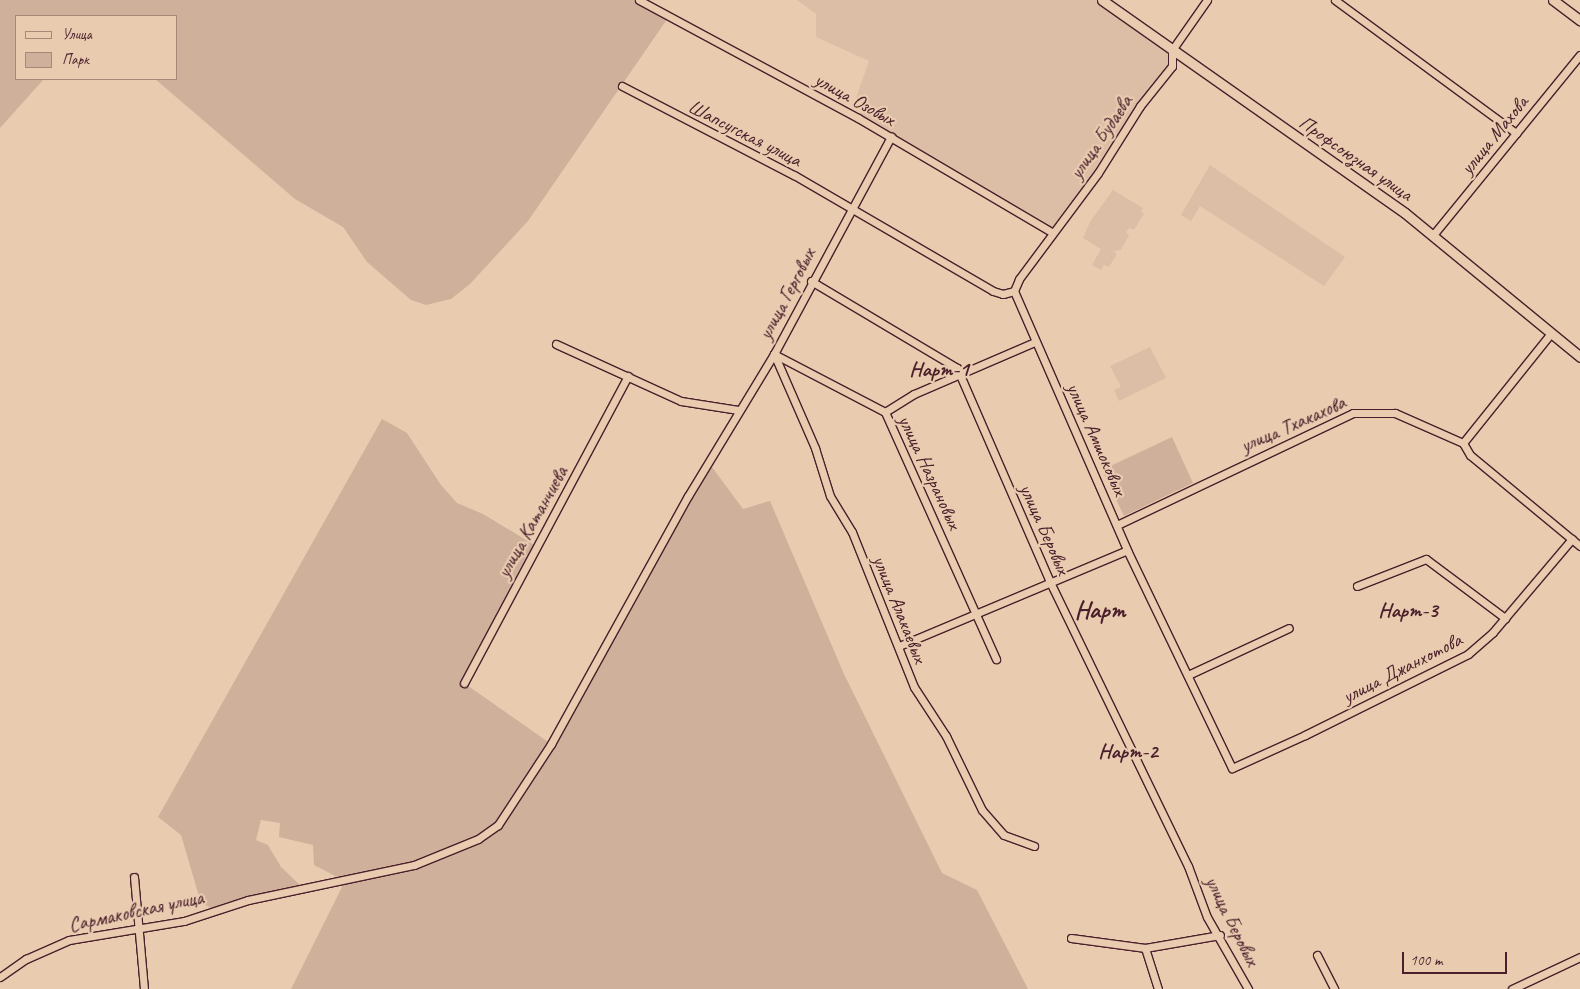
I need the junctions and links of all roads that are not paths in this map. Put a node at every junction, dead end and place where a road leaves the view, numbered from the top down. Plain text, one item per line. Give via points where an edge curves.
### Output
1 (639, 0) edge
2 (1102, 0) edge
3 (1207, 0) edge
4 (1336, 0) edge
5 (1553, 0) edge
6 (1580, 20) edge
7 (1172, 50) junction
8 (1580, 55) edge
9 (622, 86) dead end
10 (1516, 133) junction
11 (891, 137) junction
12 (853, 211) junction
13 (1052, 233) junction
14 (1433, 235) junction
15 (811, 281) junction
16 (1014, 291) junction
17 (1552, 333) junction
18 (1036, 342) junction
19 (556, 344) dead end
20 (774, 354) junction
21 (1580, 357) edge
22 (960, 374) junction
23 (628, 376) junction
24 (738, 410) junction
25 (885, 412) junction
26 (1463, 443) junction
27 (709, 463) joint
28 (1117, 525) junction
29 (1572, 539) junction
30 (1580, 546) edge
31 (1127, 550) junction
32 (1050, 582) junction
33 (1357, 586) dead end
34 (976, 614) junction
35 (1505, 618) junction
36 (1289, 628) dead end
37 (899, 646) junction
38 (996, 659) dead end
39 (1188, 675) junction
40 (464, 684) dead end
41 (1230, 767) joint
42 (1034, 846) dead end
43 (134, 877) dead end
44 (138, 929) junction
45 (1220, 935) junction
46 (1071, 938) dead end
47 (1145, 948) junction
48 (1317, 955) dead end
49 (1580, 956) edge
50 (0, 977) edge
51 (144, 989) edge
52 (1158, 989) edge
53 (1248, 989) edge
54 (1334, 989) edge
55 (1512, 989) edge

1 - 11 street, улица Озовых
2 - 7 street, Профсоюзная улица
3 - 7 street, улица Будаева
4 - 10 street
5 - 6 street
7 - 13 street, улица Будаева via 1172,66 1140,106 1098,173
7 - 14 street, Профсоюзная улица
8 - 10 street, улица Махова
9 - 12 street, Шапсугская улица via 794,175
10 - 14 street, улица Махова
11 - 12 street, улица Герговых
11 - 13 street, улица Озовых
12 - 15 street, улица Герговых
12 - 16 street via 993,291 1003,294
13 - 16 street, улица Будаева
14 - 17 street, Профсоюзная улица
15 - 20 street, улица Герговых
15 - 22 street, улица Беровых via 937,354
16 - 18 street, улица Амшоковых
17 - 21 street, Профсоюзная улица
17 - 26 street
18 - 22 street
18 - 28 street, улица Амшоковых
19 - 23 street
20 - 24 street, улица Герговых
20 - 25 street, улица Назрановых
20 - 37 street, улица Алакаевых via 815,448 830,496 852,532
22 - 25 street via 902,399
22 - 32 street, улица Беровых
23 - 24 street via 681,401
23 - 40 street, улица Катанчиева
24 - 27 street, улица Герговых
25 - 34 street, улица Назрановых
26 - 28 street, улица Тхакахова via 1395,413 1353,413
26 - 29 street, улица Тхакахова via 1470,455
27 - 44 street, Сармаковская улица via 551,744 498,825 478,839 414,865 248,900 184,922
28 - 31 street, улица Амшоковых
29 - 30 street
29 - 35 street, улица Джанхотова
31 - 32 street
31 - 39 street, улица Амшоковых
32 - 34 street
32 - 45 street, улица Беровых via 1158,800 1207,917
33 - 35 street via 1422,558
34 - 37 street
34 - 38 street, улица Назрановых
35 - 41 street, улица Джанхотова via 1468,654 1240,766
36 - 39 street
37 - 42 street, улица Алакаевых via 914,687 946,736 982,810 1004,835
39 - 41 street, улица Амшоковых
43 - 44 street
44 - 50 street, Сармаковская улица via 69,940 26,958
44 - 51 street
45 - 47 street
45 - 53 street, улица Беровых
46 - 47 street
47 - 52 street
48 - 54 street
49 - 55 street

